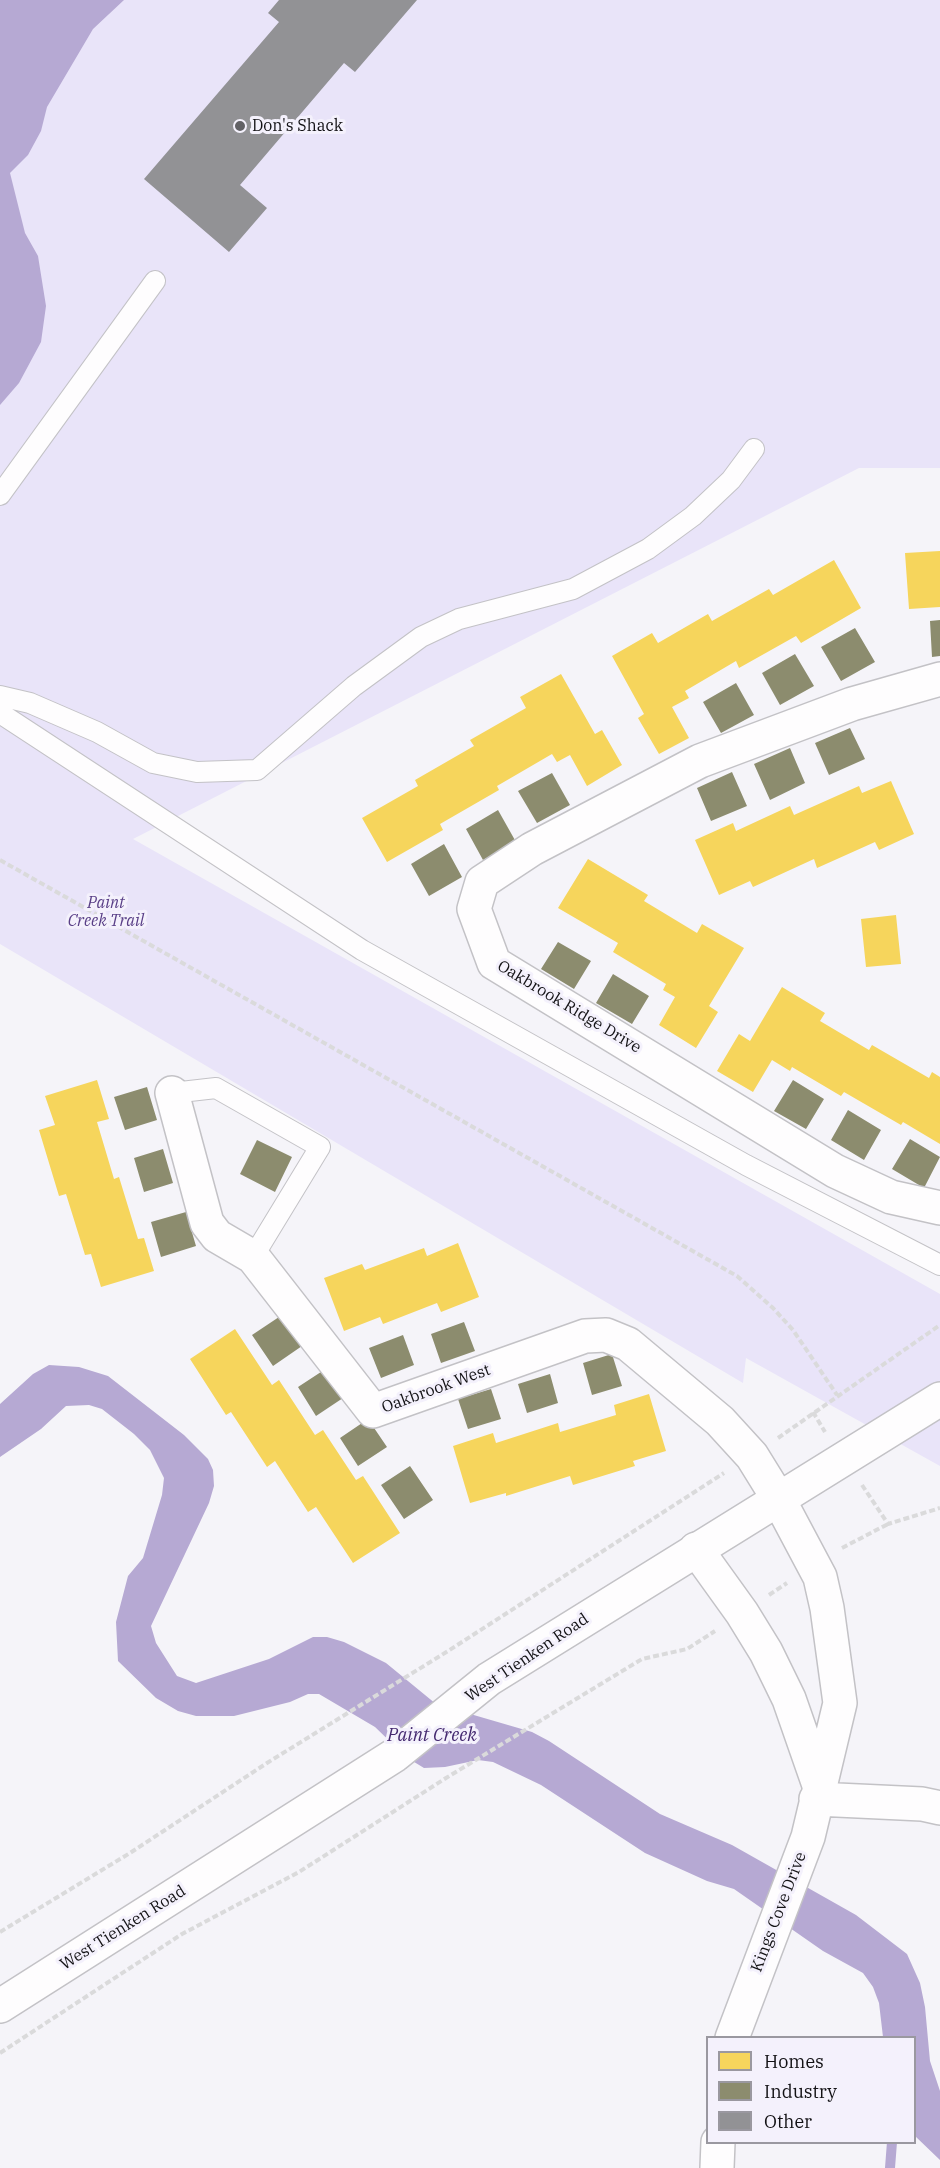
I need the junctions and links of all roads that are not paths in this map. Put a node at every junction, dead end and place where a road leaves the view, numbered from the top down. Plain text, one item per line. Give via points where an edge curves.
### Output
1 (155, 281) dead end
2 (754, 449) dead end
3 (0, 495) edge
4 (940, 679) edge
5 (0, 696) edge
6 (0, 713) edge
7 (172, 1093) joint
8 (940, 1208) edge
9 (253, 1257) junction
10 (940, 1265) edge
11 (940, 1399) edge
12 (778, 1498) junction
13 (696, 1550) junction
14 (818, 1792) junction
15 (940, 1808) edge
16 (0, 2006) edge
17 (732, 2036) edge
18 (718, 2144) edge
19 (717, 2168) edge

1 - 3 lane
2 - 5 lane via 693,516 648,549 573,588 459,619 421,637 354,686 257,770 197,772 153,763 97,732 30,703
4 - 8 street, Oakbrook Ridge Drive via 852,704 700,761 532,849 482,882 474,909 494,963 836,1171 891,1197
6 - 10 lane via 362,950 746,1165
7 - 9 street, Oakbrook West via 207,1223 217,1236
7 - 9 lane via 216,1088 320,1147
9 - 12 street, Oakbrook West via 373,1411 585,1336 606,1335 628,1344 720,1421 752,1456
11 - 12 street, West Tienken Road
12 - 13 street, West Tienken Road
12 - 14 street, Kings Cove Drive via 815,1564 827,1608 840,1703
13 - 14 street via 766,1652 789,1699
13 - 16 street, West Tienken Road via 489,1679 394,1755
14 - 15 street
14 - 17 street, Kings Cove Drive via 808,1837
18 - 19 street

